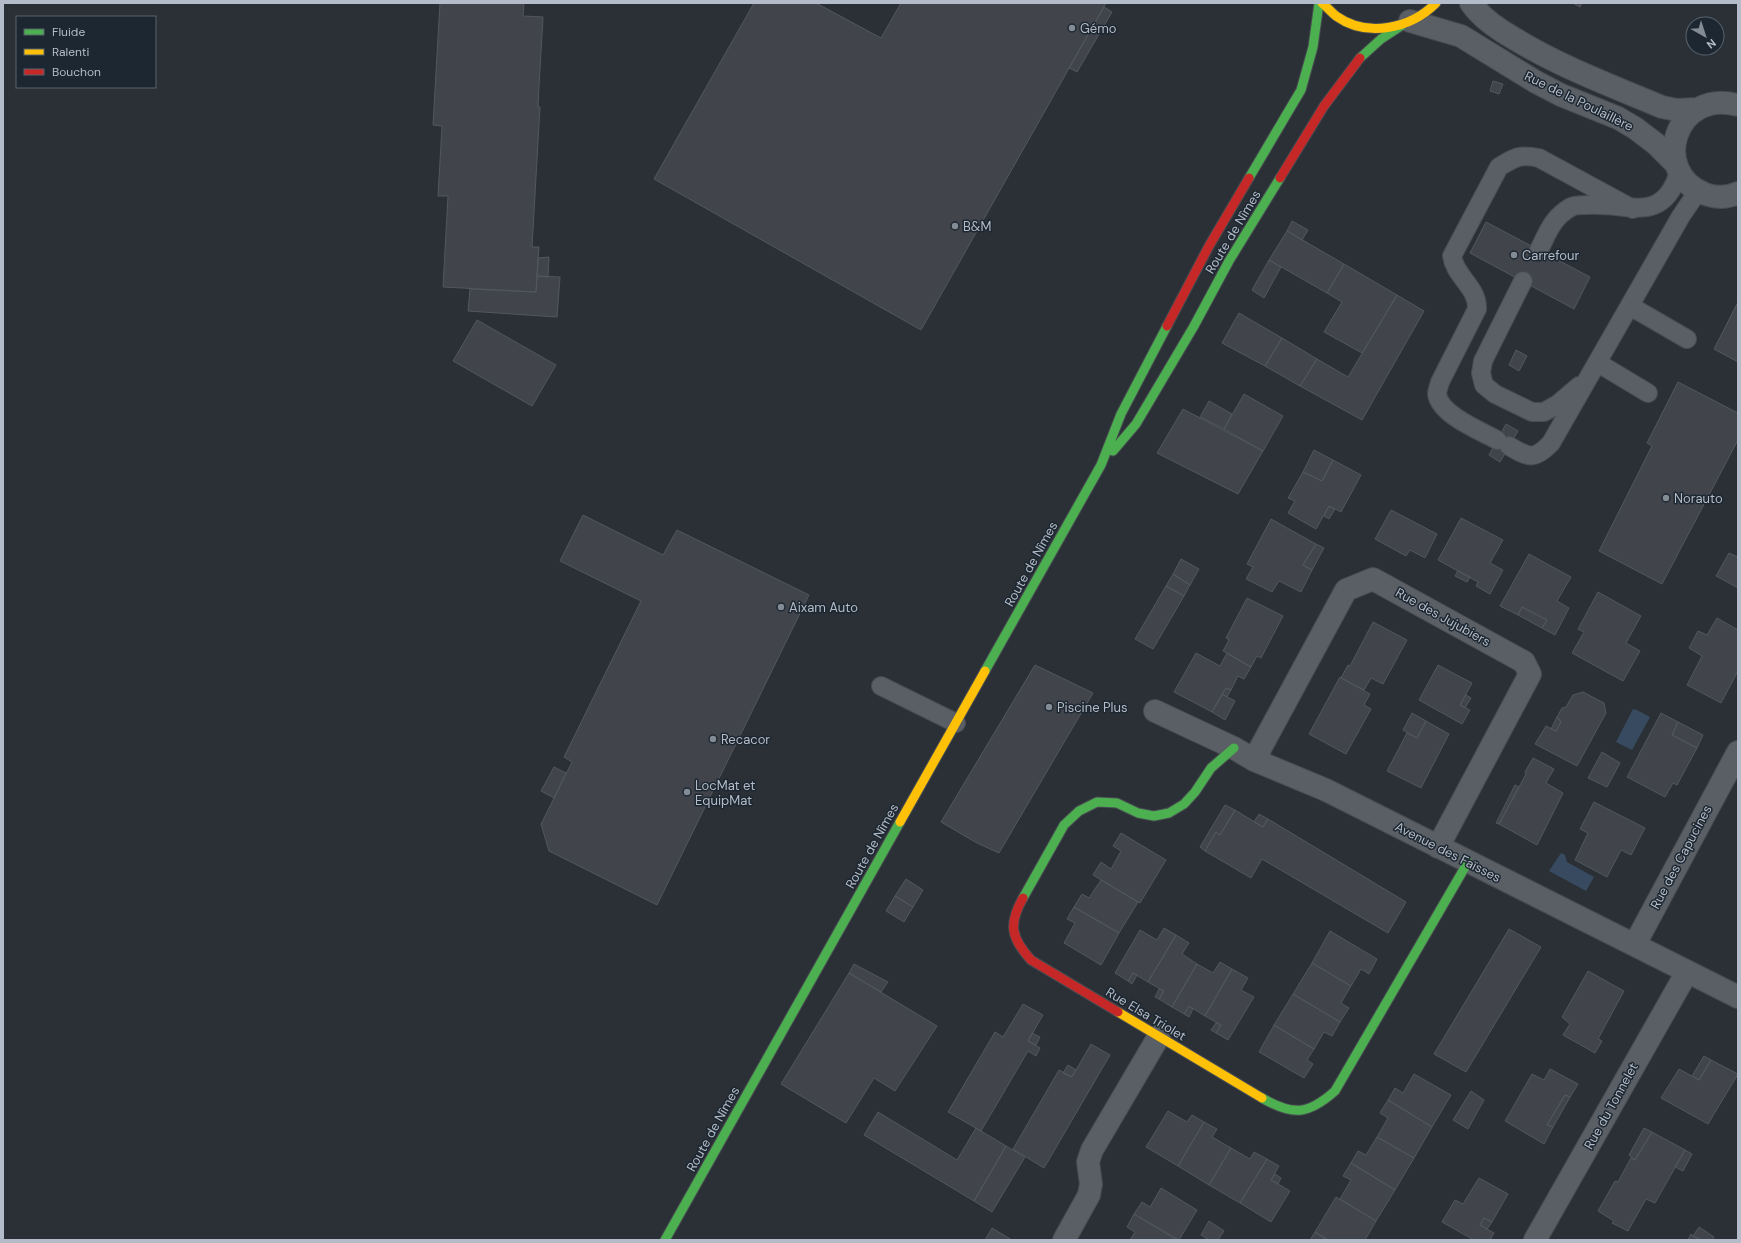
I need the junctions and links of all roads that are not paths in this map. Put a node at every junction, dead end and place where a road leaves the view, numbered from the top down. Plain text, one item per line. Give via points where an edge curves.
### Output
1 (1319, 3) edge
2 (1322, 3) edge
3 (1436, 3) edge
4 (1471, 3) edge
5 (1406, 23) junction
6 (1738, 105) edge
7 (1698, 109) junction
8 (1678, 168) junction
9 (1698, 191) junction
10 (1736, 195) edge
11 (1633, 209) junction
12 (1539, 250) dead end
13 (1523, 281) dead end
14 (1630, 306) junction
15 (1687, 339) dead end
16 (1595, 368) junction
17 (1648, 392) dead end
18 (1101, 466) junction
19 (881, 686) dead end
20 (1155, 711) dead end
21 (956, 723) junction
22 (1234, 748) junction
23 (1738, 752) edge
24 (1254, 760) junction
25 (1733, 773) edge
26 (1438, 847) junction
27 (1468, 862) junction
28 (1635, 944) junction
29 (1687, 972) junction
30 (1738, 997) edge
31 (1159, 1036) junction
32 (665, 1240) edge
33 (1064, 1240) edge
34 (1535, 1240) edge

1 - 18 main road, Route de Nîmes via 1318,27 1311,64 1301,90 1209,246 1121,414
2 - 5 main road via 1336,16 1356,26 1379,29
3 - 5 main road, Route de Nîmes via 1420,17
4 - 7 street, Rue de la Poulaillère via 1475,10 1501,31 1560,64 1662,107 1677,110
5 - 8 street, Rue de la Poulaillère via 1461,36 1536,82 1618,118 1656,144
5 - 18 main road, Route de Nîmes via 1381,39 1362,56 1324,106 1229,261 1136,424
6 - 7 street, Rue de la Poulaillère via 1726,102 1710,103
7 - 8 street, Rue de la Poulaillère via 1685,119 1677,132 1674,148
8 - 9 street, Rue de la Poulaillère via 1687,182
8 - 11 lane via 1676,183 1668,195 1655,206
9 - 10 street, Rue de la Poulaillère via 1720,197
9 - 14 lane
11 - 12 lane via 1601,203 1572,206 1554,220
11 - 16 lane via 1539,158 1525,155 1513,158 1499,167 1452,256 1453,264 1478,300 1471,324 1440,382 1437,394 1440,403 1448,412 1526,456 1536,456 1551,443
13 - 16 lane via 1483,361 1481,373 1484,385 1495,394 1532,412 1544,412 1558,404
14 - 15 lane
14 - 16 lane
16 - 17 lane
18 - 21 main road, Route de Nîmes
19 - 21 lane
20 - 22 street, Avenue des Faïsses
21 - 32 main road, Route de Nîmes
22 - 24 street, Avenue des Faïsses
22 - 31 main road, Rue Elsa Triolet via 1211,768 1184,804 1169,813 1154,816 1138,813 1117,803 1097,802 1079,811 1064,825 1014,913 1013,931 1020,948 1031,960
23 - 25 street, Rue des Capucines
24 - 26 street, Avenue des Faïsses via 1326,790
24 - 26 street, Rue des Jujubiers via 1346,590 1373,578 1524,662 1530,674
25 - 28 street, Rue des Capucines
26 - 27 street, Avenue des Faïsses
27 - 28 street, Avenue des Faïsses
27 - 31 main road, Rue Elsa Triolet via 1335,1091 1323,1103 1307,1110 1292,1112 1279,1108
28 - 29 street, Avenue des Faïsses
29 - 30 street, Avenue des Faïsses
29 - 34 street, Rue du Tonnelet
31 - 33 street via 1092,1150 1088,1162 1091,1184 1089,1195

